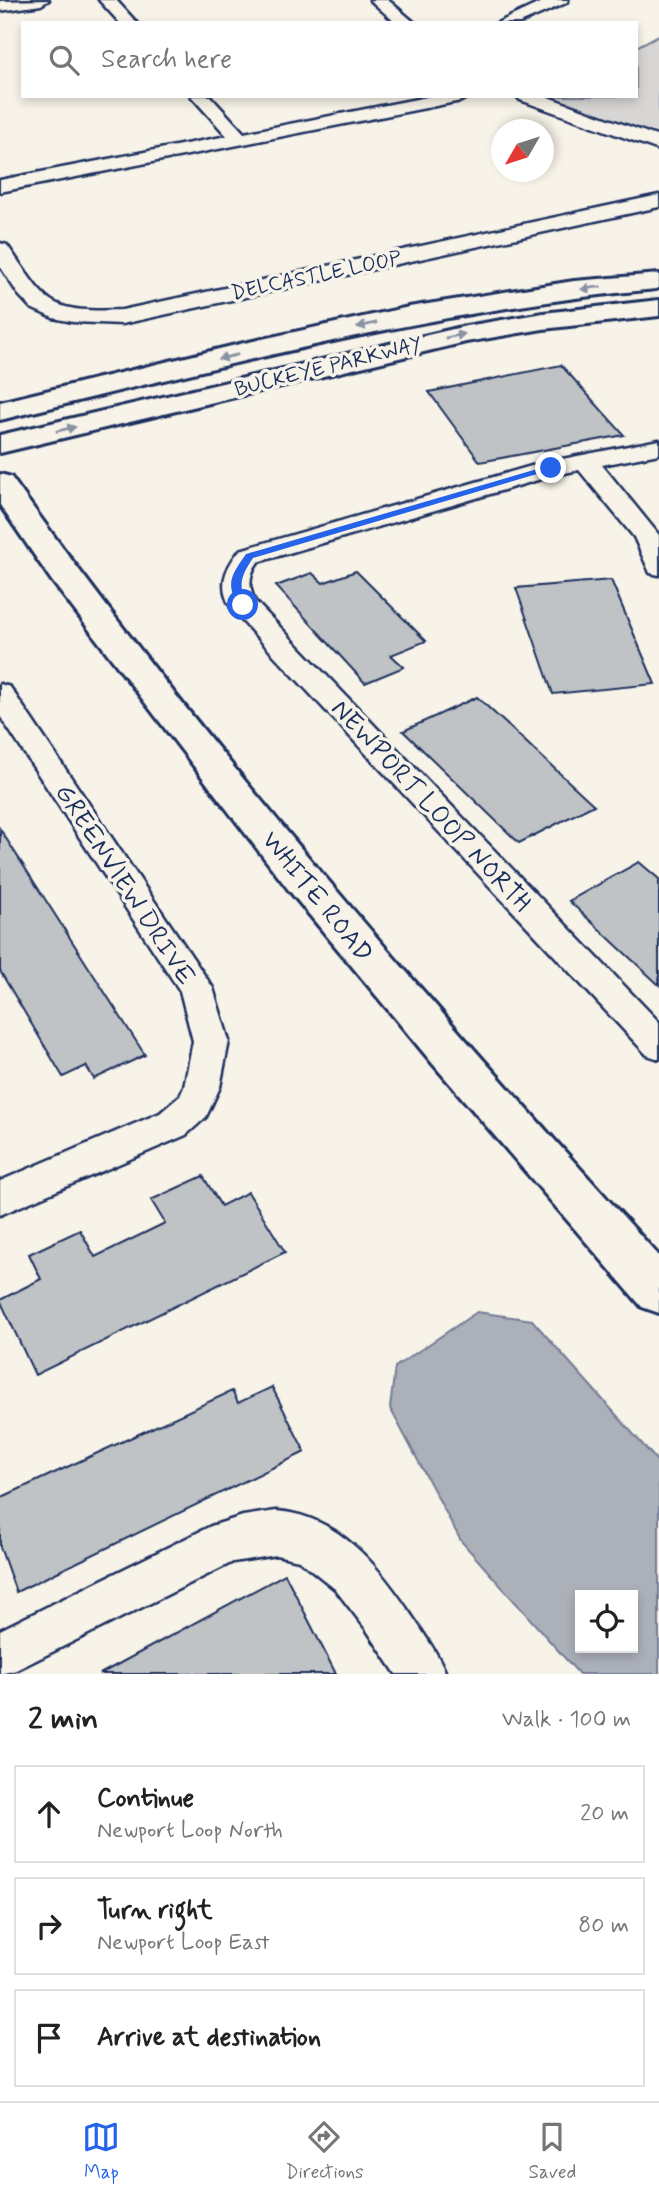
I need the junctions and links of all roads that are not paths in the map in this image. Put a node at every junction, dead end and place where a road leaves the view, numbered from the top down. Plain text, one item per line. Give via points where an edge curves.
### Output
1 (41, 0) edge
2 (107, 0) edge
3 (379, 0) edge
4 (559, 0) edge
5 (0, 6) edge
6 (127, 21) edge
7 (405, 21) edge
8 (510, 21) edge
9 (202, 98) edge
10 (451, 98) edge
11 (532, 98) edge
12 (241, 140) junction
13 (659, 144) edge
14 (0, 186) edge
15 (659, 201) edge
16 (0, 249) edge
17 (659, 281) edge
18 (659, 308) edge
19 (0, 411) edge
20 (0, 444) edge
21 (659, 447) edge
22 (585, 461) junction
23 (0, 483) edge
24 (659, 567) edge
25 (0, 694) edge
26 (659, 1045) edge
27 (0, 1198) edge
28 (659, 1291) edge
29 (0, 1654) edge
30 (423, 1674) edge

1 - 5 street
2 - 6 street
3 - 7 street
4 - 8 street
9 - 12 street
10 - 12 street
11 - 13 street
12 - 14 street
15 - 16 street, DELCASTLE LOOP via 122,317 85,317 50,309 30,295
17 -> 19 street, BUCKEYE PARKWAY via 434,311
20 -> 18 street, BUCKEYE PARKWAY via 466,334
21 - 22 street
22 - 24 street via 646,535
22 - 26 street, NEWPORT LOOP NORTH via 249,556 236,575 235,591 243,605
23 - 28 street, WHITE ROAD via 64,574 302,880
25 - 27 street, GREENVIEW DRIVE via 196,988 211,1041 202,1087 193,1106 173,1124
29 - 30 street via 227,1542 257,1534 291,1535 321,1547 349,1570

